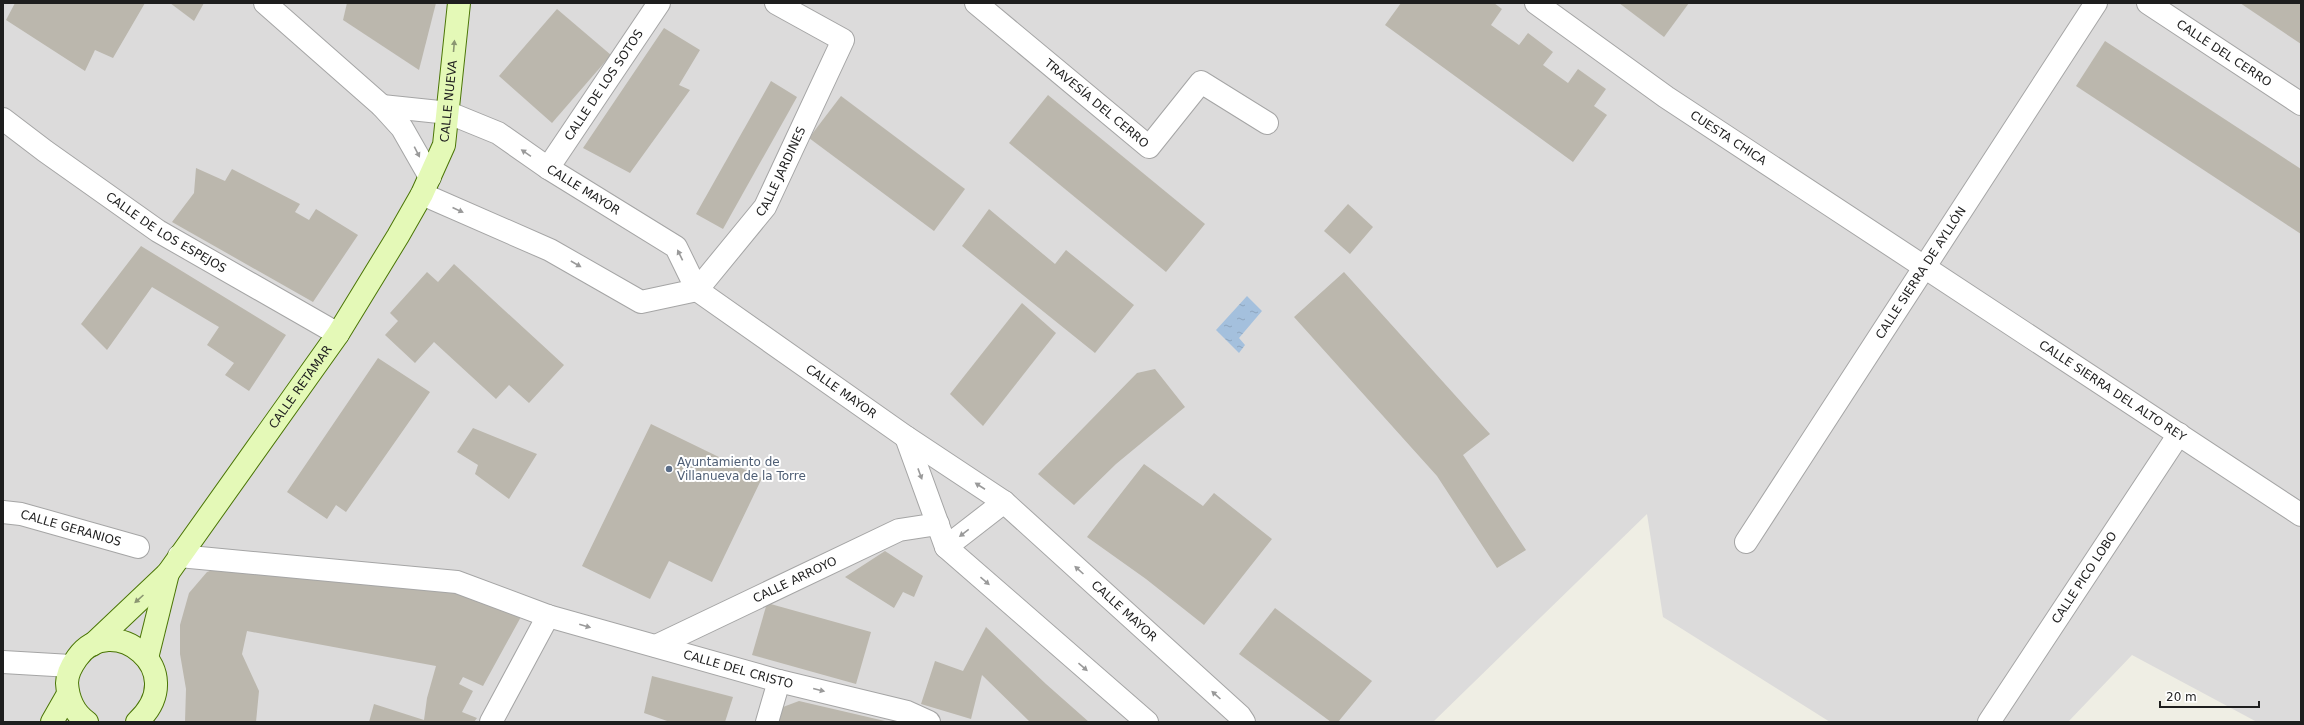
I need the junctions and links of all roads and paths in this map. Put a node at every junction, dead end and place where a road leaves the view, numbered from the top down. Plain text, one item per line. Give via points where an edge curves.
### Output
1 (265, 3) edge
2 (459, 3) edge
3 (659, 3) edge
4 (776, 3) edge
5 (976, 3) edge
6 (1536, 3) edge
7 (2096, 3) edge
8 (2148, 3) edge
9 (2301, 104) edge
10 (382, 106) junction
11 (449, 113) junction
12 (3, 119) edge
13 (1267, 123) dead end
14 (402, 128) junction
15 (548, 168) junction
16 (426, 186) junction
17 (1925, 266) junction
18 (697, 290) junction
19 (338, 334) junction
20 (2179, 434) junction
21 (906, 437) junction
22 (1004, 502) junction
23 (3, 512) edge
24 (2301, 515) edge
25 (938, 524) junction
26 (1746, 542) dead end
27 (138, 547) dead end
28 (946, 547) junction
29 (174, 565) junction
30 (548, 616) junction
31 (92, 645) junction
32 (656, 646) junction
33 (147, 658) junction
34 (3, 662) edge
35 (71, 666) junction
36 (779, 681) junction
37 (68, 694) junction
38 (145, 719) edge
39 (52, 722) edge
40 (87, 722) edge
41 (491, 722) edge
42 (767, 722) edge
43 (929, 722) edge
44 (1147, 722) edge
45 (1244, 722) edge
46 (1990, 722) edge

1 - 10 street
11 -> 2 street, CALLE NUEVA
3 - 15 street, CALLE DE LOS SOTOS
4 - 18 street, CALLE JARDINES via 843,40 765,207
5 - 13 street, TRAVESÍA DEL CERRO via 1149,147 1201,82
6 - 17 street, CUESTA CHICA via 1666,97
7 - 17 street, CALLE SIERRA DE AYLLÓN
8 - 9 street, CALLE DEL CERRO
10 - 11 street, CALLE MAYOR
10 - 14 street
11 - 14 street
15 -> 11 street, CALLE MAYOR via 498,133
11 - 16 street, CALLE NUEVA via 444,145
12 - 19 street, CALLE DE LOS ESPEJOS via 158,231
14 -> 16 street
18 -> 15 street, CALLE MAYOR via 676,247
16 -> 18 street via 550,250 641,302
16 - 19 street, CALLE RETAMAR
17 - 20 street, CALLE SIERRA DEL ALTO REY
17 - 26 street, CALLE SIERRA DE AYLLÓN
18 - 21 street, CALLE MAYOR
19 - 29 street, CALLE RETAMAR
20 - 24 street, CALLE SIERRA DEL ALTO REY
20 - 46 street, CALLE PICO LOBO
22 -> 21 street, CALLE MAYOR
21 -> 25 street
22 -> 28 street
45 -> 22 street, CALLE MAYOR
23 - 27 street, CALLE GERANIOS via 21,514
25 - 28 street
25 - 32 street, CALLE ARROYO via 899,530
28 -> 44 street
29 - 30 street, CALLE DEL CRISTO via 457,582
29 -> 31 street, CALLE RETAMAR
29 - 33 street, CALLE RETAMAR
30 -> 32 street, CALLE DEL CRISTO
30 - 41 street
31 - 33 street via 107,640 122,641 136,647
31 - 35 street, CALLE RETAMAR via 80,654
32 - 36 street, CALLE DEL CRISTO
33 - 38 street via 154,671 156,686 154,700
34 - 35 street
35 - 37 street via 67,680
36 - 42 street
36 -> 43 street, CALLE DEL CRISTO via 907,712
37 - 39 street
37 - 40 street via 73,708

